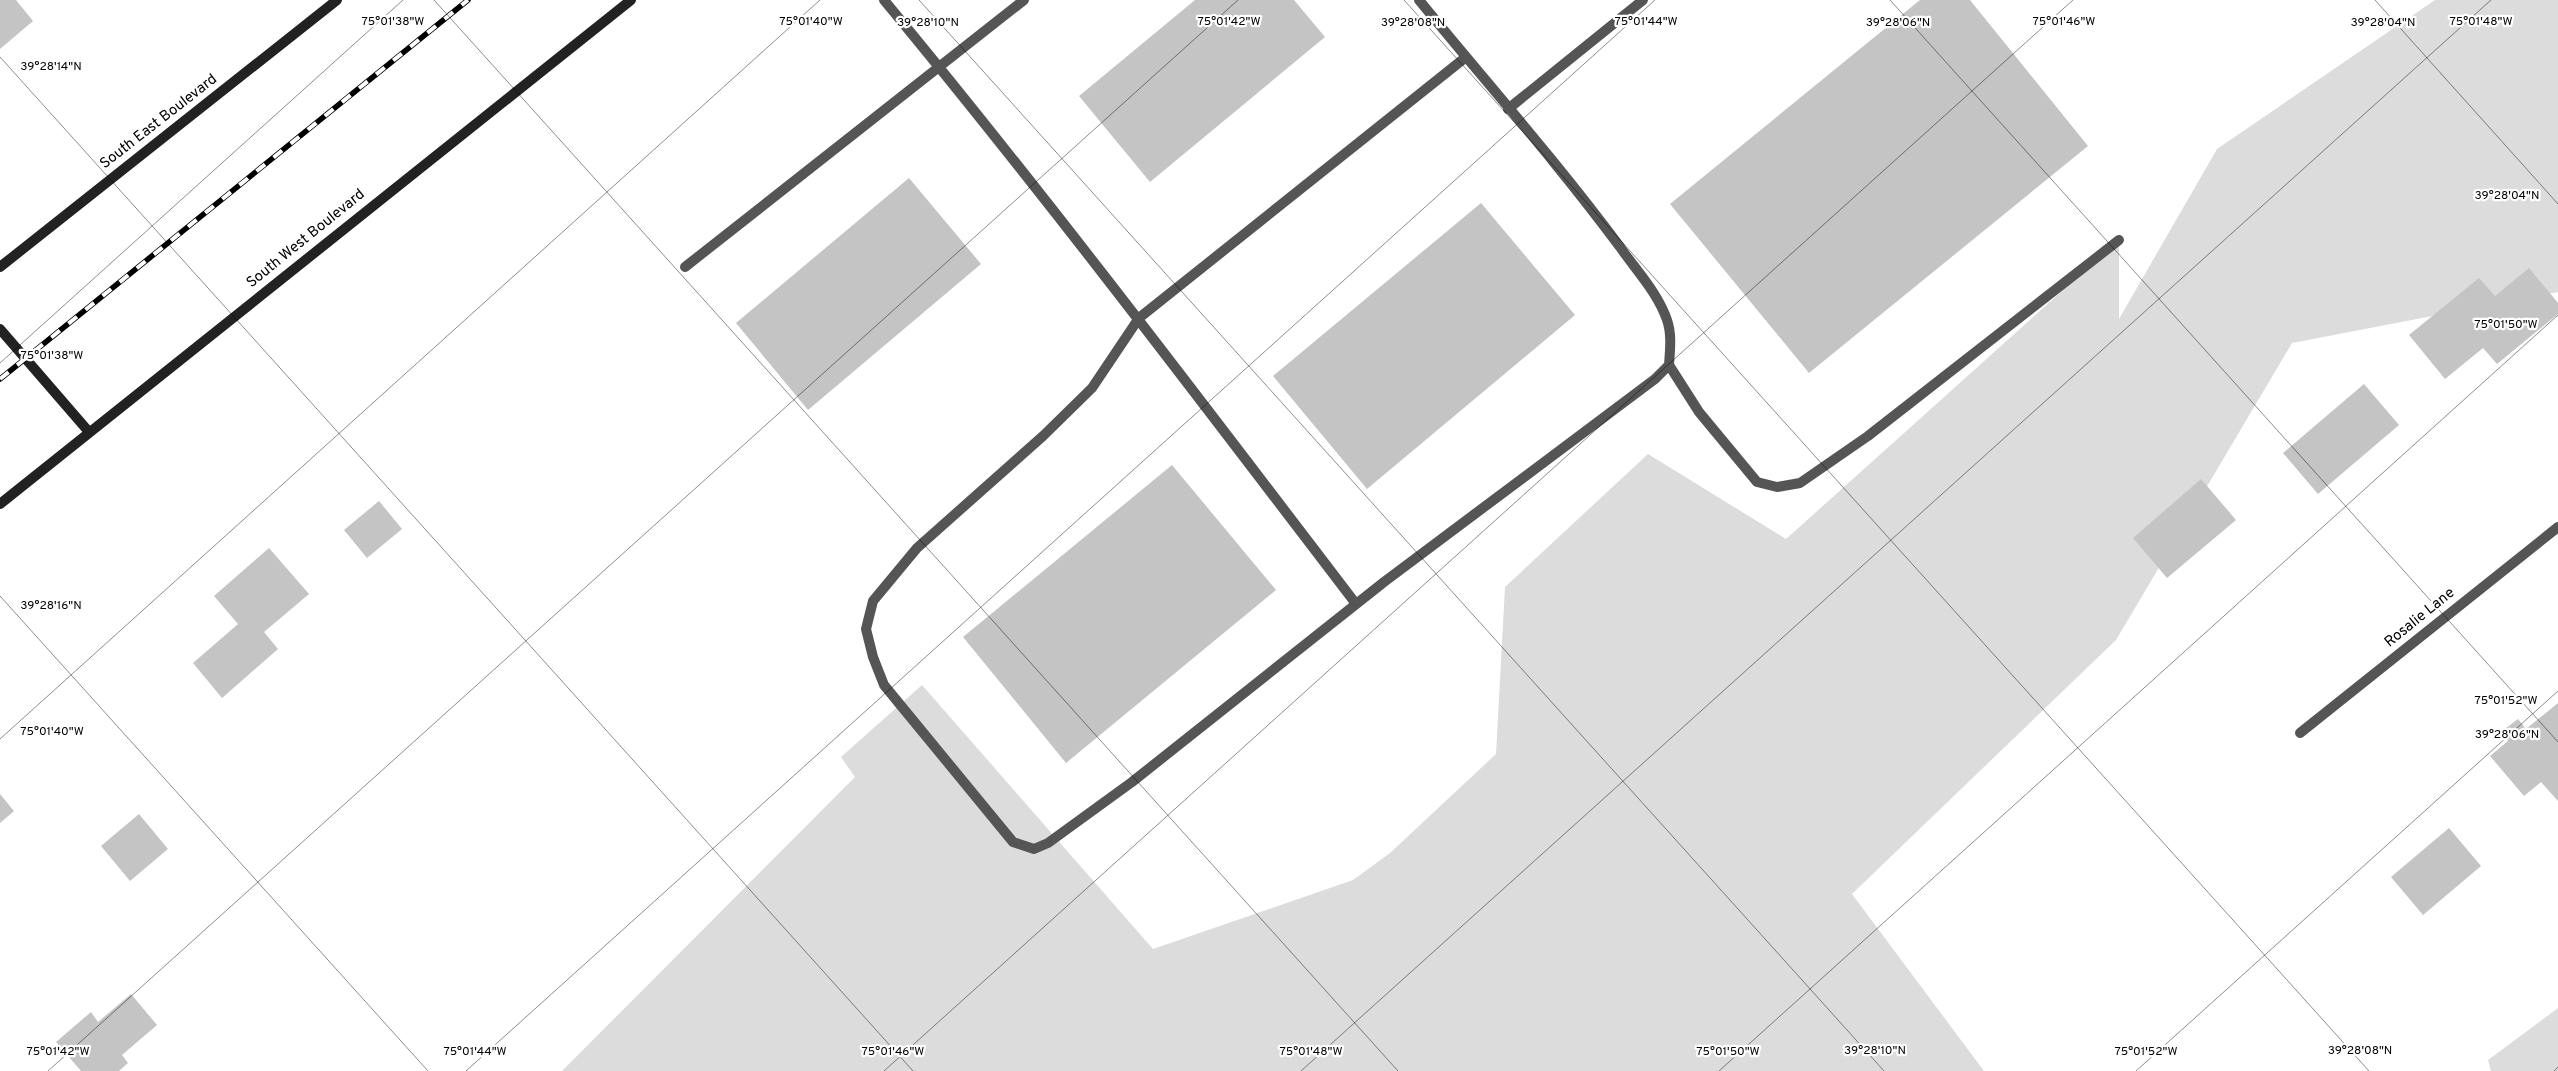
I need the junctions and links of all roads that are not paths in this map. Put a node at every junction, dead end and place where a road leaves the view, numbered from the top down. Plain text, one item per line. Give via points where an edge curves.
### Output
1 (338, 0) edge
2 (631, 0) edge
3 (884, 0) edge
4 (1024, 0) edge
5 (1419, 0) edge
6 (1643, 0) edge
7 (1466, 57) junction
8 (938, 66) junction
9 (1508, 109) junction
10 (2119, 240) dead end
11 (684, 266) dead end
12 (0, 267) edge
13 (1139, 318) junction
14 (0, 329) edge
15 (1669, 365) junction
16 (89, 432) junction
17 (0, 504) edge
18 (2558, 527) edge
19 (1356, 604) junction
20 (2300, 733) dead end

1 - 12 main road, South East Boulevard
2 - 16 main road, South West Boulevard
3 - 8 street
4 - 8 street
5 - 7 street
6 - 9 street
7 - 9 street
7 - 13 street
8 - 11 street
8 - 13 street
9 - 15 street via 1599,219 1660,302 1668,321
10 - 15 street via 1868,436 1800,483 1778,487 1756,482 1699,412
13 - 19 street
13 - 19 street via 1092,388 917,548 873,601 866,629 884,685 1013,842 1034,849 1048,843 1132,782
14 - 16 main road
15 - 19 street via 1655,379
16 - 17 main road, South West Boulevard
18 - 20 street, Rosalie Lane

